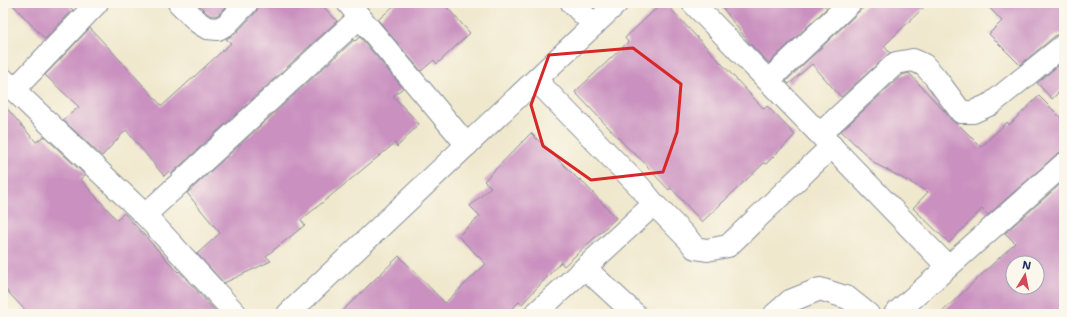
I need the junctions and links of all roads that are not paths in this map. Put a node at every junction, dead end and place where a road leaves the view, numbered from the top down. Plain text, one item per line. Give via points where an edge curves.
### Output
1 (97, 3) edge
2 (179, 3) edge
3 (248, 3) edge
4 (572, 3) edge
5 (617, 3) edge
6 (693, 3) edge
7 (850, 3) edge
8 (354, 10) edge
9 (594, 25) junction
10 (1064, 44) edge
11 (536, 80) junction
12 (769, 80) junction
13 (8, 84) edge
14 (826, 140) junction
15 (467, 146) junction
16 (1064, 164) edge
17 (654, 204) junction
18 (145, 216) junction
19 (948, 267) junction
20 (585, 268) junction
21 (236, 314) edge
22 (288, 314) edge
23 (535, 314) edge
24 (634, 314) edge
25 (775, 314) edge
26 (868, 314) edge
27 (895, 314) edge

1 - 13 street
2 - 3 street via 199,23 207,28 218,29 227,24
4 - 9 street
5 - 9 street
6 - 12 street
7 - 12 street
8 - 15 street
8 - 18 street
9 - 11 street
10 - 14 street via 991,104 973,112 961,112 924,65 913,60 896,63
11 - 15 street
11 - 17 street via 642,188
12 - 14 street
13 - 18 street
14 - 17 street via 728,246 707,250 695,248
14 - 19 street
15 - 22 street
16 - 19 street
17 - 20 street
18 - 21 street
19 - 27 street
20 - 23 street
20 - 24 street
25 - 26 street via 790,301 820,289 848,298

